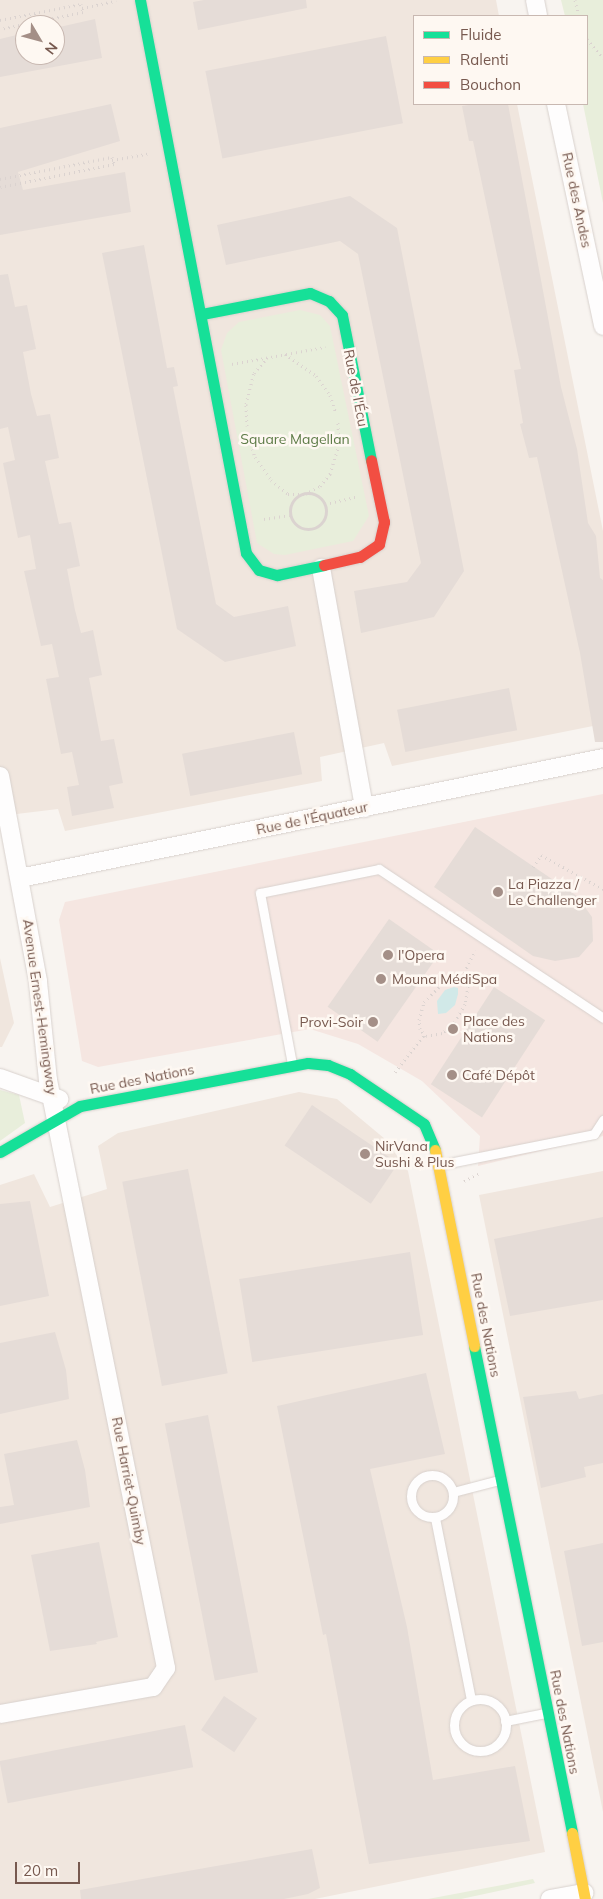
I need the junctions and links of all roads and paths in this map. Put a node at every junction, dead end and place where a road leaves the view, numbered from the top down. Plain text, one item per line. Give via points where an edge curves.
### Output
1 (140, 0) edge
2 (535, 0) edge
3 (575, 0) edge
4 (116, 1) edge
5 (82, 8) junction
6 (538, 15) edge
7 (579, 15) edge
8 (0, 20) edge
9 (0, 29) edge
10 (588, 40) edge
11 (603, 58) edge
12 (556, 105) edge
13 (147, 154) dead end
14 (112, 160) junction
15 (0, 179) edge
16 (0, 187) edge
17 (202, 314) junction
18 (603, 326) edge
19 (347, 343) junction
20 (285, 354) junction
21 (267, 358) junction
22 (212, 368) junction
23 (377, 491) junction
24 (305, 494) junction
25 (325, 504) junction
26 (321, 568) junction
27 (603, 758) edge
28 (0, 776) edge
29 (364, 808) junction
30 (533, 866) dead end
31 (20, 878) junction
32 (603, 889) edge
33 (472, 955) dead end
34 (462, 977) junction
35 (603, 1018) edge
36 (424, 1035) junction
37 (292, 1065) junction
38 (395, 1072) dead end
39 (0, 1078) edge
40 (52, 1096) junction
41 (80, 1106) junction
42 (56, 1120) junction
43 (603, 1120) edge
44 (0, 1152) edge
45 (438, 1165) junction
46 (501, 1479) junction
47 (453, 1492) junction
48 (435, 1518) junction
49 (471, 1700) junction
50 (548, 1712) junction
51 (0, 1714) edge
52 (505, 1721) junction
53 (584, 1896) edge
54 (550, 1899) edge

1 - 17 street, Rue de l'Écu
2 - 6 street
3 - 7 path
4 - 5 path
5 - 8 path via 81,4
5 - 9 path via 83,12
10 - 11 path
12 - 18 street, Rue des Andes
13 - 14 path
14 - 15 path via 112,157
14 - 16 path via 114,164
17 - 19 street, Rue de l'Écu via 310,293 329,301 342,315
17 - 22 street, Rue de l'Écu
19 - 20 path
19 - 23 street, Rue de l'Écu
20 - 21 path
20 - 24 path via 316,376 330,395 338,418 339,444 330,474 320,486
21 - 22 path
21 - 24 path via 254,372 248,396 248,435 255,457 271,480 288,494
22 - 26 street, Rue de l'Écu via 246,553 259,570 277,575
23 - 25 path
23 - 26 street, Rue de l'Écu via 384,532 379,544 360,557
24 - 25 path via 317,495
24 - 25 path via 295,500 290,514 302,529 314,529 323,521
26 - 29 street
27 - 29 street, Rue de l'Équateur
28 - 31 street, Avenue Ernest-Hemingway
29 - 31 street, Rue de l'Équateur
30 - 32 path via 541,854
31 - 40 street, Avenue Ernest-Hemingway via 38,982
33 - 34 path
34 - 36 path via 451,975 427,997 419,1020
34 - 36 path via 468,986 460,1016 442,1033 433,1037
35 - 37 lane via 378,868 260,893
36 - 38 path
37 - 41 street, Rue des Nations
37 - 45 street, Rue des Nations via 316,1063 338,1068 412,1113 429,1131
39 - 40 street
40 - 41 street
40 - 42 street, Avenue Ernest-Hemingway
41 - 42 street, Rue des Nations
42 - 44 street, Rue des Nations
42 - 51 street, Rue Harriet-Quimby via 166,1668 153,1686
43 - 45 lane via 594,1134
45 - 46 street, Rue des Nations
46 - 47 lane
46 - 50 street, Rue des Nations
47 - 48 lane via 448,1512
47 - 48 lane via 446,1480 433,1475 415,1484 411,1497 415,1510
48 - 49 lane
49 - 52 lane via 493,1702
49 - 52 lane via 461,1707 454,1722 454,1731 463,1745 479,1751 495,1746 505,1732
50 - 52 lane
50 - 53 street, Rue des Nations
53 - 54 street

